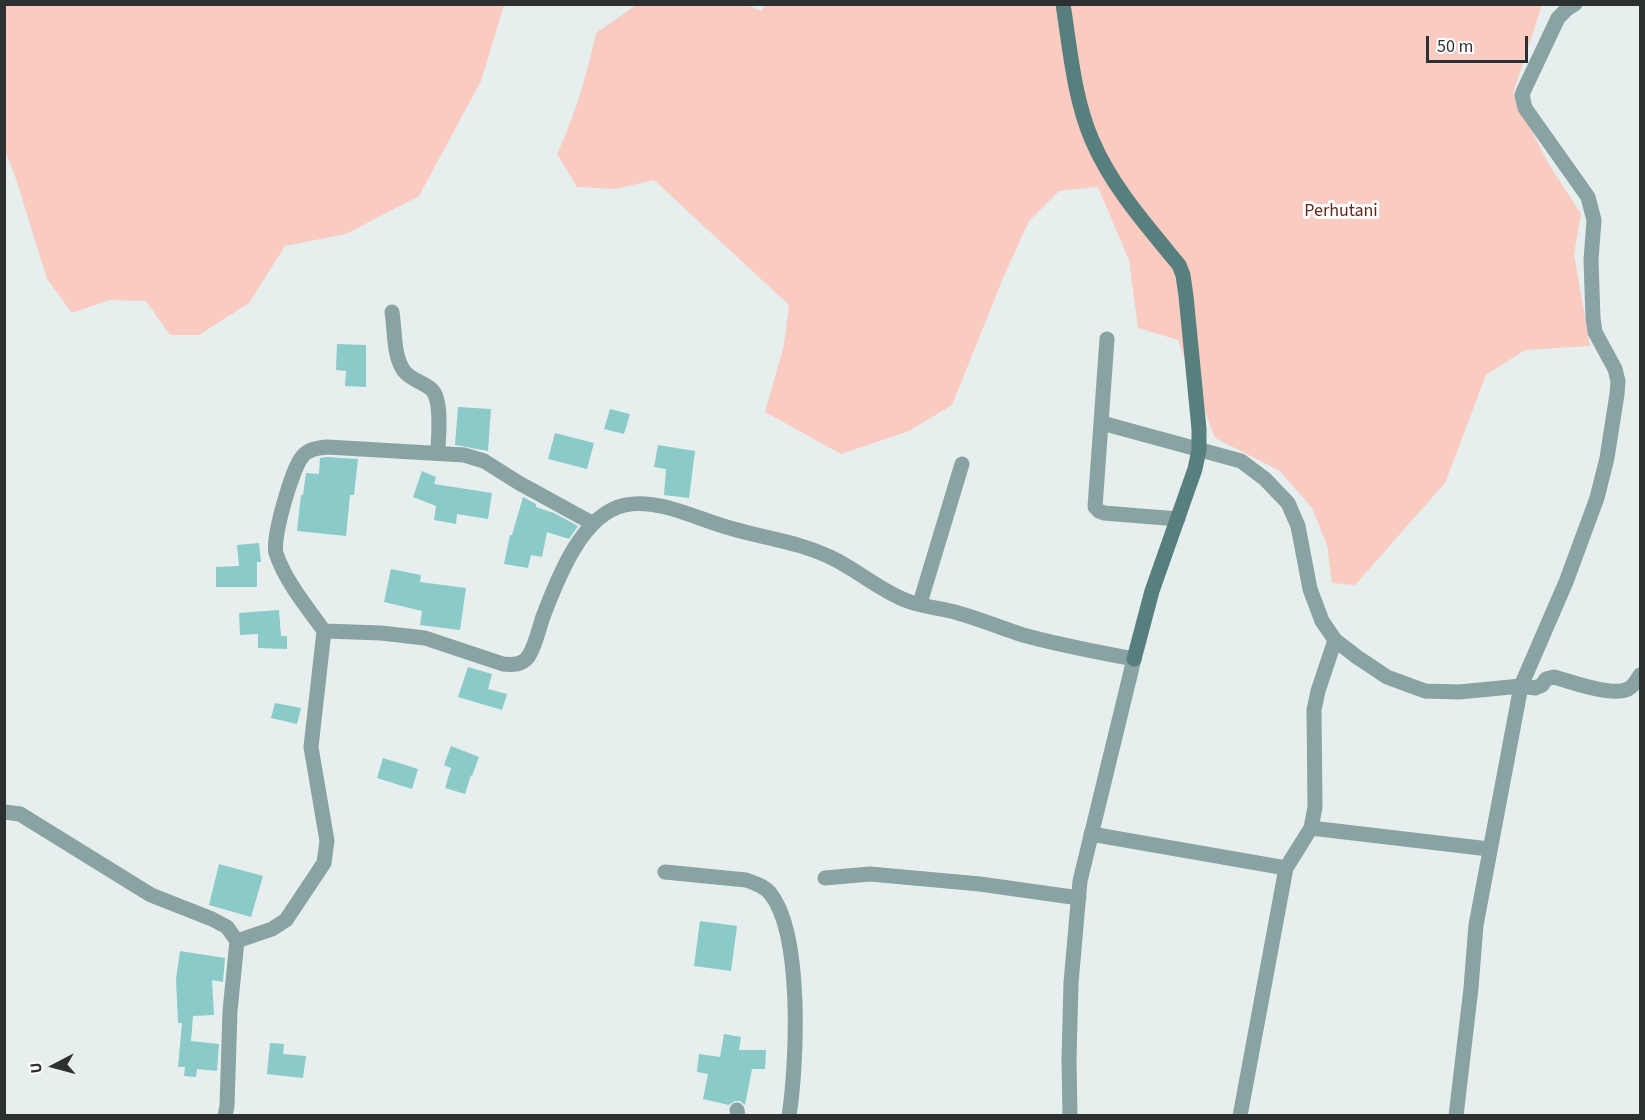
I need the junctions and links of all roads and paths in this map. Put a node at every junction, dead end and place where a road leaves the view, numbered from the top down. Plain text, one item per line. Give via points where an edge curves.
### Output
1 (1063, 4) edge
2 (1575, 4) edge
3 (392, 312) dead end
4 (1107, 339) dead end
5 (1101, 423) junction
6 (1198, 450) junction
7 (438, 452) junction
8 (962, 464) dead end
9 (1178, 519) junction
10 (592, 523) junction
11 (920, 603) junction
12 (324, 632) junction
13 (1335, 640) junction
14 (1134, 660) junction
15 (1641, 675) edge
16 (1521, 686) junction
17 (4, 812) edge
18 (1311, 828) junction
19 (1091, 834) junction
20 (1489, 849) junction
21 (1286, 868) junction
22 (665, 872) dead end
23 (825, 878) dead end
24 (1078, 898) junction
25 (237, 941) junction
26 (225, 1116) edge
27 (789, 1116) edge
28 (1070, 1116) edge
29 (1239, 1116) edge
30 (1456, 1116) edge

1 - 6 main road via 1072,66 1092,139 1130,204 1183,275
2 - 16 street via 1558,18 1524,90 1523,101 1588,197 1594,220 1591,260 1595,332 1615,369 1617,394 1597,498
3 - 7 street via 404,371 432,390 437,399
4 - 5 street
5 - 6 street
5 - 9 street via 1094,502 1099,511
6 - 9 main road
6 - 13 street via 1241,461 1288,503 1298,526 1310,589 1322,621
7 - 10 street via 484,461
7 - 12 street via 327,447 309,451 297,465 278,526 275,551 282,570
8 - 11 street
9 - 14 main road via 1152,591
10 - 11 street via 622,505 658,506 813,550 907,601
10 - 12 street via 566,562 529,655 522,662 503,664 425,638
11 - 14 street via 1022,634
12 - 25 street via 311,747 327,841 324,863 286,920
13 - 16 street via 1387,676 1425,691
13 - 18 street via 1314,710 1315,807
14 - 19 street
15 - 16 street via 1621,691 1554,677 1539,687
16 - 20 street
17 - 25 street via 20,814 152,896 227,927
18 - 20 street
18 - 21 street
19 - 21 street
19 - 24 street
20 - 30 street via 1476,925
21 - 29 street
22 - 27 street via 746,880 770,893 781,910 793,978 795,1042
23 - 24 street via 870,874
24 - 28 street via 1071,983
25 - 26 street

